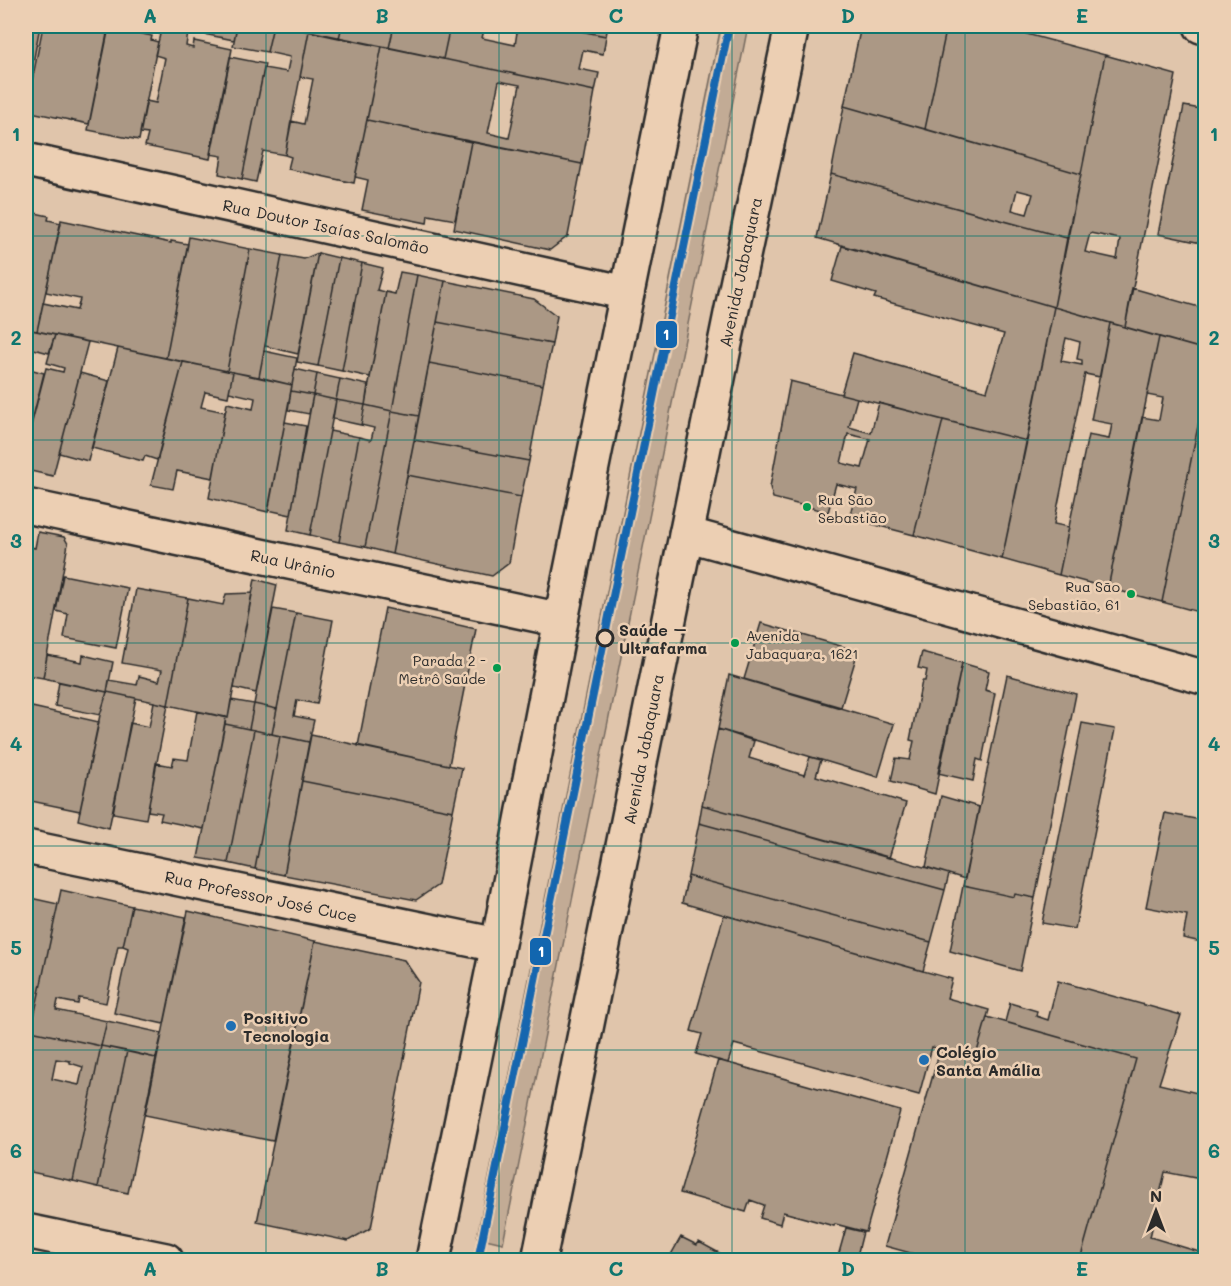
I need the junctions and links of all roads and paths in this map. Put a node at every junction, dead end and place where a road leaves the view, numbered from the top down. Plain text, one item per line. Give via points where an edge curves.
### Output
1 (681, 26) edge
2 (792, 26) edge
3 (26, 160) edge
4 (627, 293) junction
5 (26, 506) edge
6 (686, 534) junction
7 (561, 620) junction
8 (1206, 678) edge
9 (26, 847) edge
10 (497, 945) junction
11 (26, 1232) edge
12 (166, 1260) edge
13 (434, 1260) edge
14 (539, 1260) edge

1 - 4 main road
2 - 6 main road, Avenida Jabaquara
3 - 4 main road, Rua Doutor Isaías Salomão
4 - 7 main road
5 - 7 main road, Rua Urânio
6 - 8 main road
6 - 14 main road, Avenida Jabaquara
7 - 10 main road
9 - 10 main road, Rua Professor José Cuce
10 - 13 main road
11 - 12 main road

